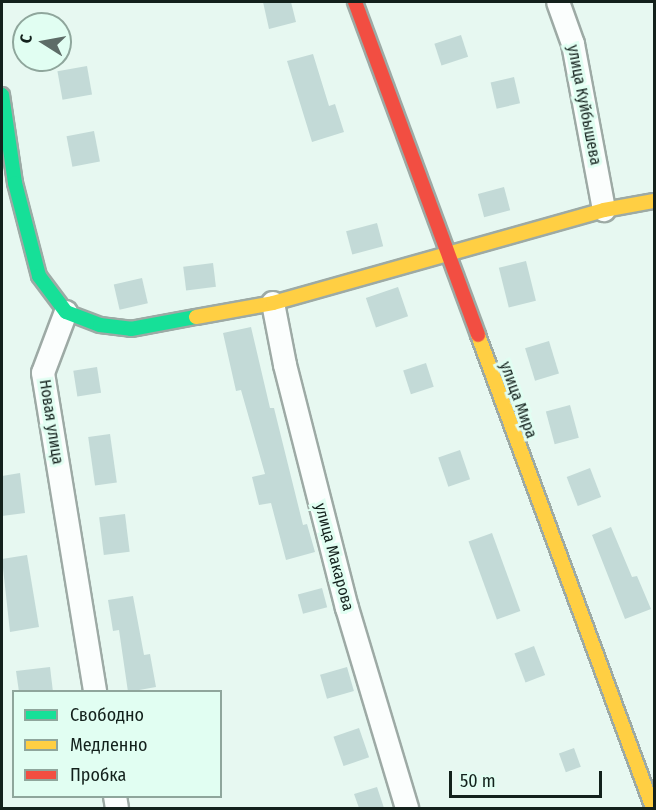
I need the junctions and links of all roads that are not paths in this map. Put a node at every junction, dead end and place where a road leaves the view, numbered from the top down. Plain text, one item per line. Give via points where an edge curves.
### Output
1 (355, 2) edge
2 (558, 2) edge
3 (2, 95) edge
4 (654, 201) edge
5 (604, 210) junction
6 (447, 257) junction
7 (273, 303) junction
8 (66, 312) junction
9 (95, 690) edge
10 (407, 808) edge
11 (653, 808) edge

1 - 6 street, улица Мира
2 - 5 street, улица Куйбышева via 573,44
3 - 8 street via 27,239 39,276
4 - 5 street
5 - 6 street
6 - 7 street
6 - 11 street, улица Мира
7 - 8 street via 131,329 100,325
7 - 10 street, улица Макарова via 347,608
8 - 9 street, Новая улица via 43,373

